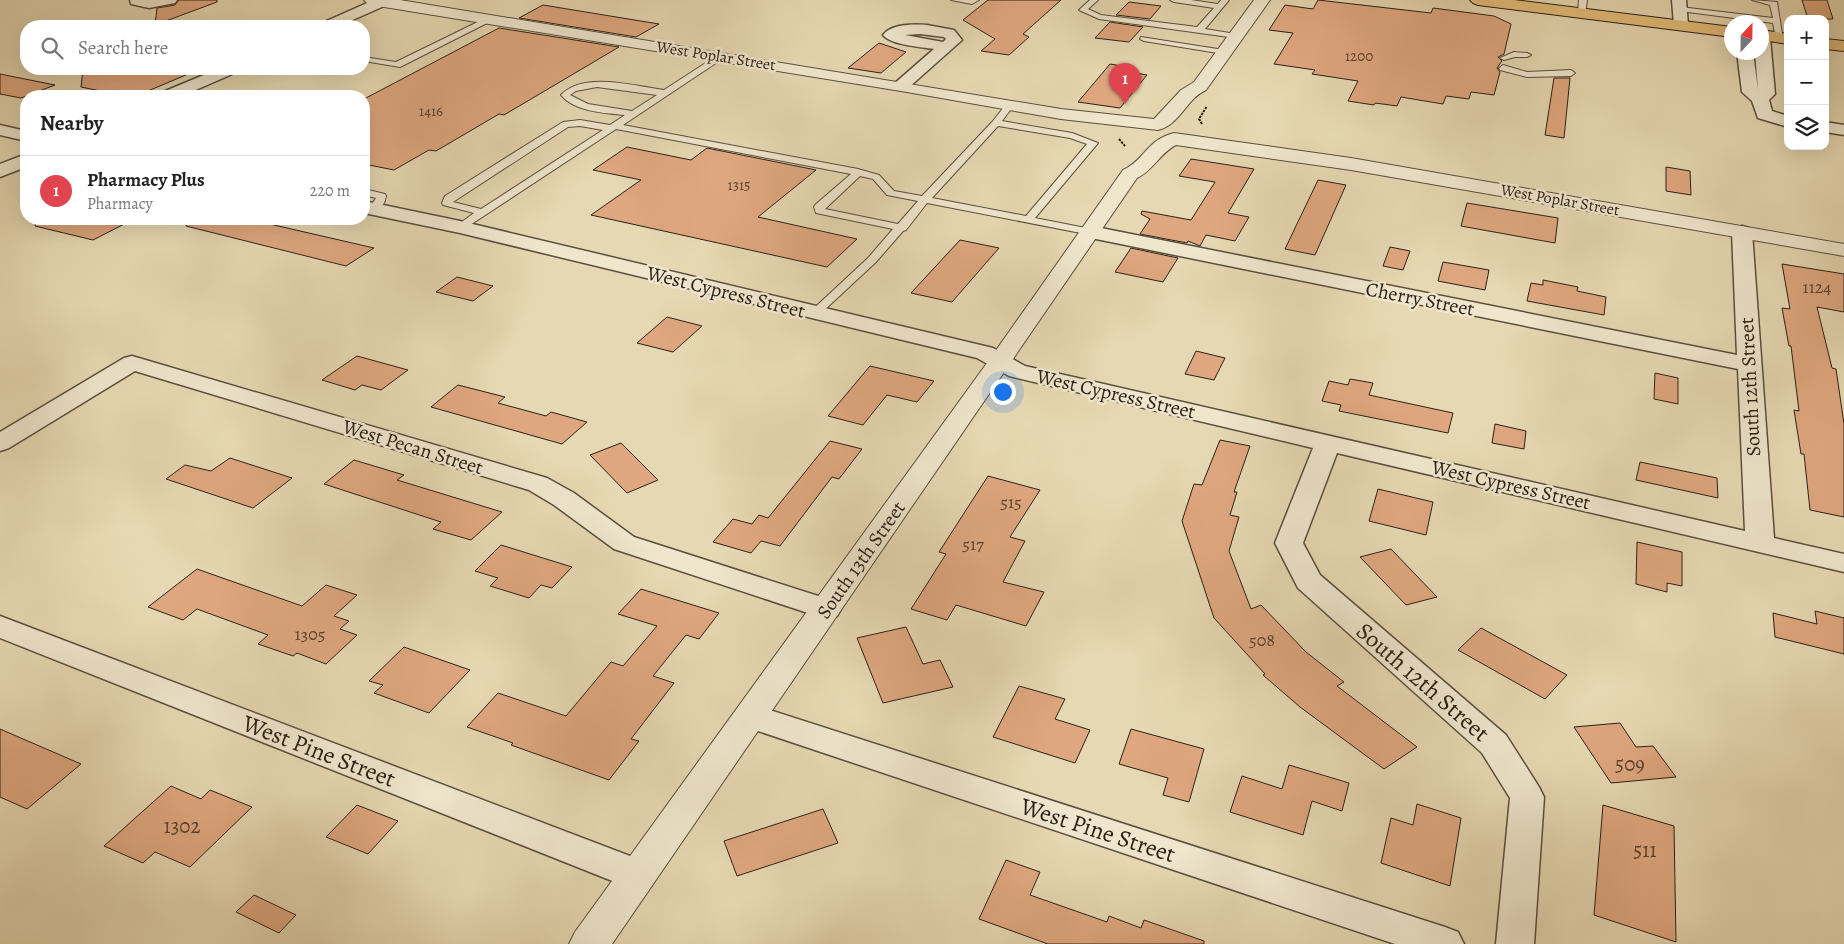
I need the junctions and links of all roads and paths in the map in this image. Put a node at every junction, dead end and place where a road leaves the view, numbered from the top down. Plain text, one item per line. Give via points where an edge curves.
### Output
1 (137, 0) edge
2 (170, 0) edge
3 (955, 0) edge
4 (975, 0) edge
5 (1094, 0) edge
6 (1174, 0) edge
7 (1262, 0) edge
8 (1478, 0) edge
9 (1756, 0) edge
10 (380, 1) edge
11 (1191, 1) edge
12 (1222, 3) edge
13 (1524, 3) edge
14 (1679, 5) edge
15 (1582, 6) edge
16 (491, 19) junction
17 (340, 20) edge
18 (1777, 20) junction
19 (1681, 25) junction
20 (1199, 30) junction
21 (1724, 31) edge
22 (1236, 36) junction
23 (1769, 37) edge
24 (1784, 38) edge
25 (1144, 39) dead end
26 (1829, 44) edge
27 (1844, 46) edge
28 (947, 47) dead end
29 (1224, 52) junction
30 (1527, 55) dead end
31 (721, 57) junction
32 (1504, 58) dead end
33 (370, 60) edge
34 (1746, 60) edge
35 (1764, 60) edge
36 (1503, 68) dead end
37 (1571, 73) dead end
38 (217, 75) edge
39 (901, 86) junction
40 (1200, 86) junction
41 (183, 90) edge
42 (664, 93) junction
43 (1010, 105) junction
44 (1762, 106) junction
45 (633, 114) junction
46 (1784, 120) edge
47 (996, 123) junction
48 (612, 127) junction
49 (1829, 128) edge
50 (1153, 129) junction
51 (0, 130) edge
52 (1844, 130) edge
53 (20, 135) edge
54 (1179, 135) junction
55 (20, 163) edge
56 (0, 171) edge
57 (858, 172) junction
58 (1130, 174) junction
59 (925, 199) junction
60 (370, 204) edge
61 (483, 212) junction
62 (1030, 219) junction
63 (460, 227) junction
64 (902, 228) junction
65 (1091, 232) junction
66 (1742, 232) junction
67 (1844, 250) edge
68 (815, 313) junction
69 (1001, 361) junction
70 (1748, 364) junction
71 (1328, 442) junction
72 (0, 443) edge
73 (1760, 542) junction
74 (1844, 562) edge
75 (826, 609) junction
76 (0, 626) edge
77 (751, 716) junction
78 (638, 875) junction
79 (589, 944) edge
80 (1444, 944) edge
81 (1515, 944) edge

1 - 2 street via 148,4
3 - 4 lane
5 - 20 lane via 1084,10 1099,17
6 - 11 lane
7 - 22 street, South 13th Street
8 - 13 main road
9 - 18 lane via 1774,4
10 - 16 street, West Poplar Street
10 - 17 street
11 - 12 lane
12 - 20 lane
13 - 15 main road
14 - 18 lane
14 - 19 street
15 - 19 main road
16 - 31 street, West Poplar Street
16 - 33 lane via 397,65
18 - 24 lane
19 - 21 main road
20 - 22 lane
22 - 29 street, South 13th Street
23 - 24 main road
25 - 29 lane
26 - 27 main road
28 - 39 street
29 - 40 street, South 13th Street
30 - 32 lane via 1514,54
31 - 39 street, West Poplar Street
31 - 42 lane
34 - 44 street via 1750,92
35 - 44 street via 1767,94
36 - 37 lane via 1532,74
38 - 41 street
39 - 43 street, West Poplar Street
40 - 50 street, South 13th Street via 1189,90 1168,120
40 - 54 street, South 13th Street via 1206,92 1184,122
42 - 45 lane
42 - 45 lane via 590,84 570,90 565,95 569,101
43 - 47 lane
43 - 50 street, West Poplar Street via 1076,119
44 - 46 street
45 - 48 lane
47 - 59 lane
47 - 62 lane via 1072,136 1093,143
48 - 57 lane
48 - 61 lane
48 - 61 lane via 566,124 447,202
49 - 52 street
50 - 54 street, West Poplar Street via 1175,126
50 - 58 street, South 13th Street via 1128,170
51 - 53 street
54 - 58 street, South 13th Street via 1161,145 1139,170
54 - 66 street, West Poplar Street
55 - 56 street
57 - 59 lane via 876,177 891,193
57 - 64 lane via 818,207 820,211
58 - 65 street, South 13th Street
59 - 62 lane
59 - 64 lane
60 - 63 street, West Cypress Street
61 - 63 lane
62 - 65 lane
63 - 68 street, West Cypress Street
64 - 68 lane
65 - 69 street, South 13th Street
65 - 70 street, Cherry Street
66 - 67 street, West Poplar Street
66 - 70 street, South 12th Street
68 - 69 street, West Cypress Street via 985,353
69 - 71 street, West Cypress Street via 1016,371
69 - 75 street, South 13th Street
70 - 73 street, South 12th Street
71 - 73 street, West Cypress Street
71 - 81 street, South 12th Street via 1289,543 1308,581 1494,744 1527,797
72 - 75 street, West Pecan Street via 132,363 538,484 624,543
73 - 74 street, West Cypress Street
75 - 77 street, South 13th Street
76 - 78 street, West Pine Street
77 - 78 street, South 13th Street
77 - 80 street, West Pine Street
78 - 79 street, South 13th Street

